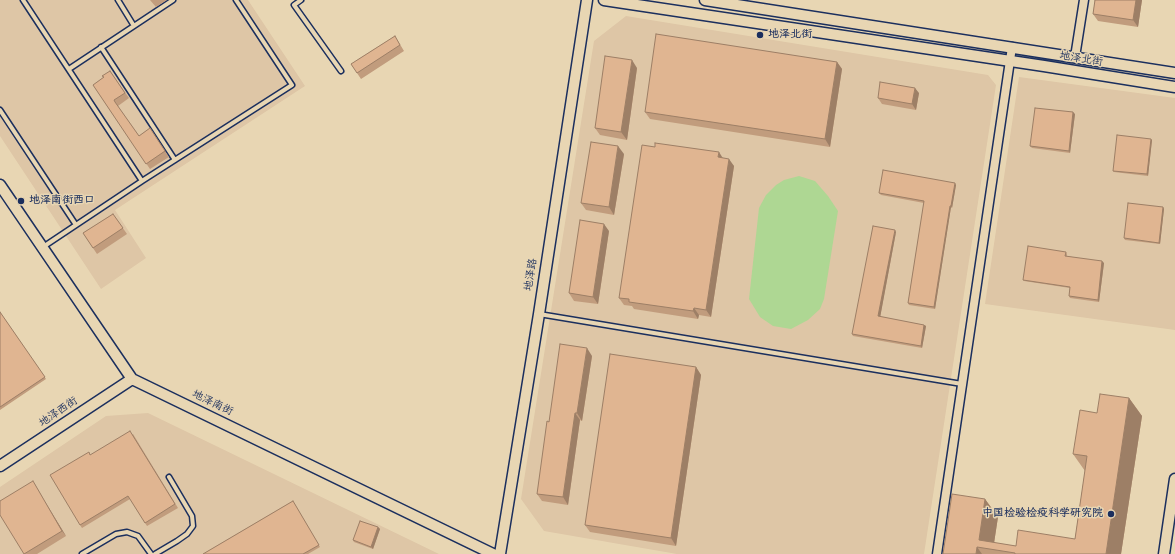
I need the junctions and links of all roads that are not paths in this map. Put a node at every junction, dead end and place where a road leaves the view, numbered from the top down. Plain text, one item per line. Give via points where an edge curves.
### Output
1 (23, 0) edge
2 (118, 0) edge
3 (173, 0) edge
4 (236, 0) edge
5 (301, 0) edge
6 (587, 0) edge
7 (604, 0) edge
8 (705, 0) edge
9 (1084, 0) edge
10 (134, 26) junction
11 (101, 47) junction
12 (1012, 47) junction
13 (1075, 57) junction
14 (1010, 61) junction
15 (69, 69) junction
16 (341, 71) dead end
17 (1175, 73) edge
18 (1175, 87) edge
19 (0, 110) edge
20 (175, 160) junction
21 (142, 181) junction
22 (0, 185) edge
23 (76, 225) junction
24 (43, 248) junction
25 (539, 314) junction
26 (132, 379) junction
27 (962, 384) junction
28 (0, 466) edge
29 (169, 477) dead end
30 (1175, 479) edge
31 (1175, 516) edge
32 (1168, 526) junction
33 (82, 554) edge
34 (151, 554) edge
35 (155, 554) edge
36 (493, 554) edge
37 (500, 554) edge
38 (937, 554) edge
39 (1164, 554) edge

1 - 15 lane
2 - 10 lane
3 - 10 lane
4 - 20 lane via 292,85
5 - 16 lane via 294,5
6 - 25 street, 地泽路
7 - 14 street, 地泽北街
8 - 12 street, 地泽北街
9 - 13 street
10 - 11 lane
11 - 15 lane
11 - 20 lane
12 - 13 street, 地泽北街
12 - 14 street
13 - 17 street, 地泽北街
14 - 18 street, 地泽北街
14 - 27 street
15 - 21 lane
19 - 23 lane
20 - 21 lane
21 - 23 lane
22 - 24 street, 地泽南街
23 - 24 lane
24 - 26 street, 地泽南街
25 - 27 lane
25 - 37 street, 地泽路
26 - 28 street, 地泽西街
26 - 36 street, 地泽南街
27 - 38 street
29 - 35 lane via 192,516 193,526 187,534
30 - 32 street
31 - 32 street
32 - 39 street
33 - 34 lane via 116,534 127,532 138,536

